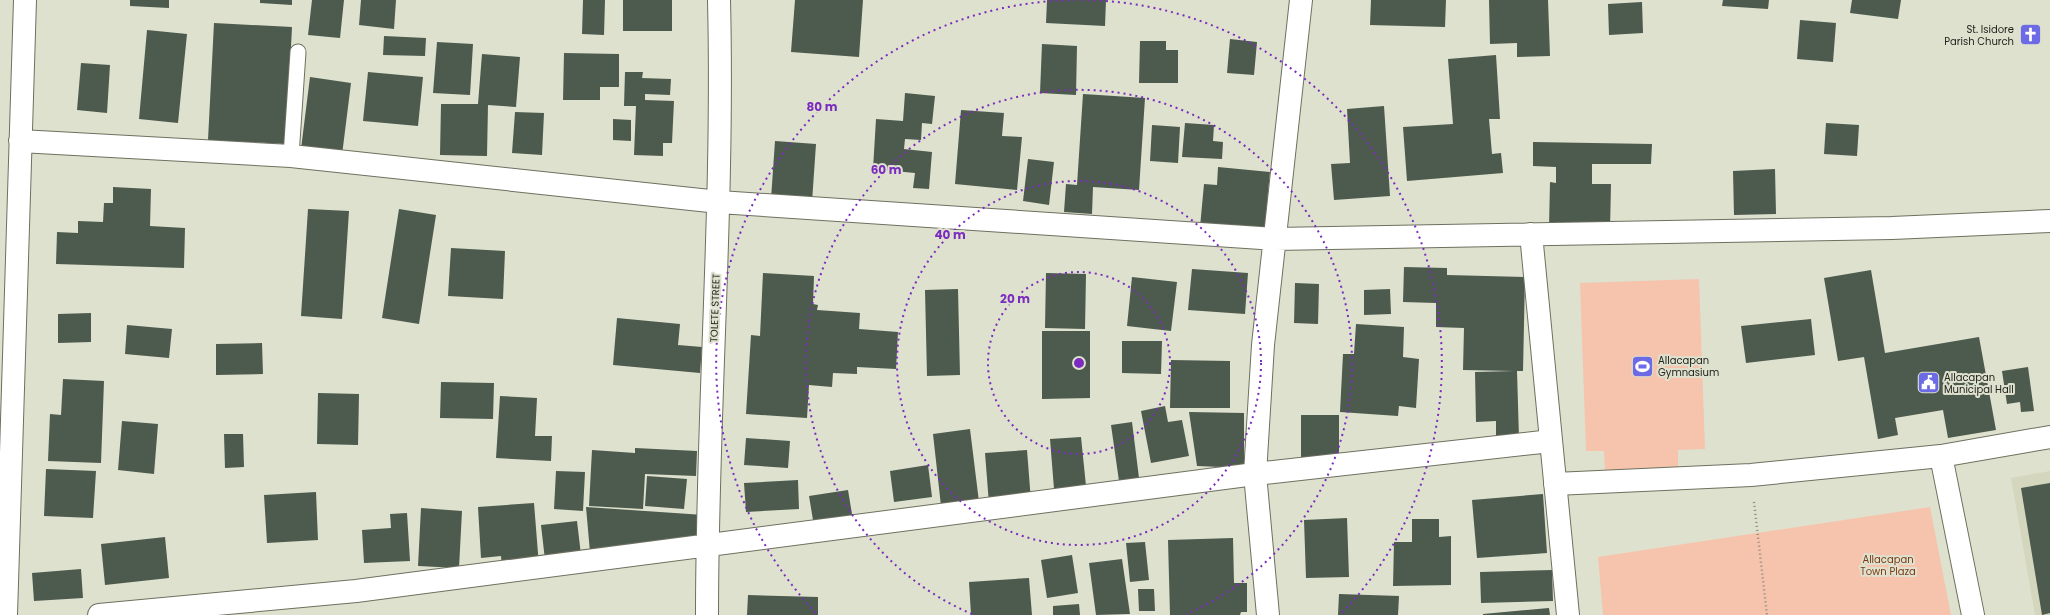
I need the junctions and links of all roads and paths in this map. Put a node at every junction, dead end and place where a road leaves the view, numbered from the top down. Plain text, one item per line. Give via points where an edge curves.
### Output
1 (24, 0) edge
2 (719, 0) edge
3 (1301, 0) edge
4 (298, 52) dead end
5 (20, 140) junction
6 (291, 156) junction
7 (719, 202) junction
8 (2050, 221) edge
9 (1531, 234) junction
10 (1275, 238) junction
11 (2050, 437) edge
12 (1551, 441) junction
13 (1941, 456) junction
14 (1255, 474) junction
15 (1751, 475) junction
16 (1555, 484) junction
17 (707, 546) junction
18 (6, 615) edge
19 (99, 615) edge
20 (708, 615) edge
21 (1268, 615) edge
22 (1568, 615) edge
23 (1767, 615) edge
24 (1973, 615) edge

1 - 5 street
2 - 7 street, TOLETE STREET
3 - 10 street
4 - 6 lane
5 - 6 street
5 - 18 street
6 - 7 street
7 - 10 street
7 - 17 street, TOLETE STREET
8 - 9 street via 1892,228
9 - 10 street
9 - 12 street
10 - 14 street via 1262,345
11 - 13 street
12 - 14 street
12 - 16 street
13 - 15 street
13 - 24 street
14 - 17 street
14 - 21 street
15 - 16 street
15 - 23 path
16 - 22 street
17 - 19 street via 356,591
17 - 20 street, TOLETE STREET

